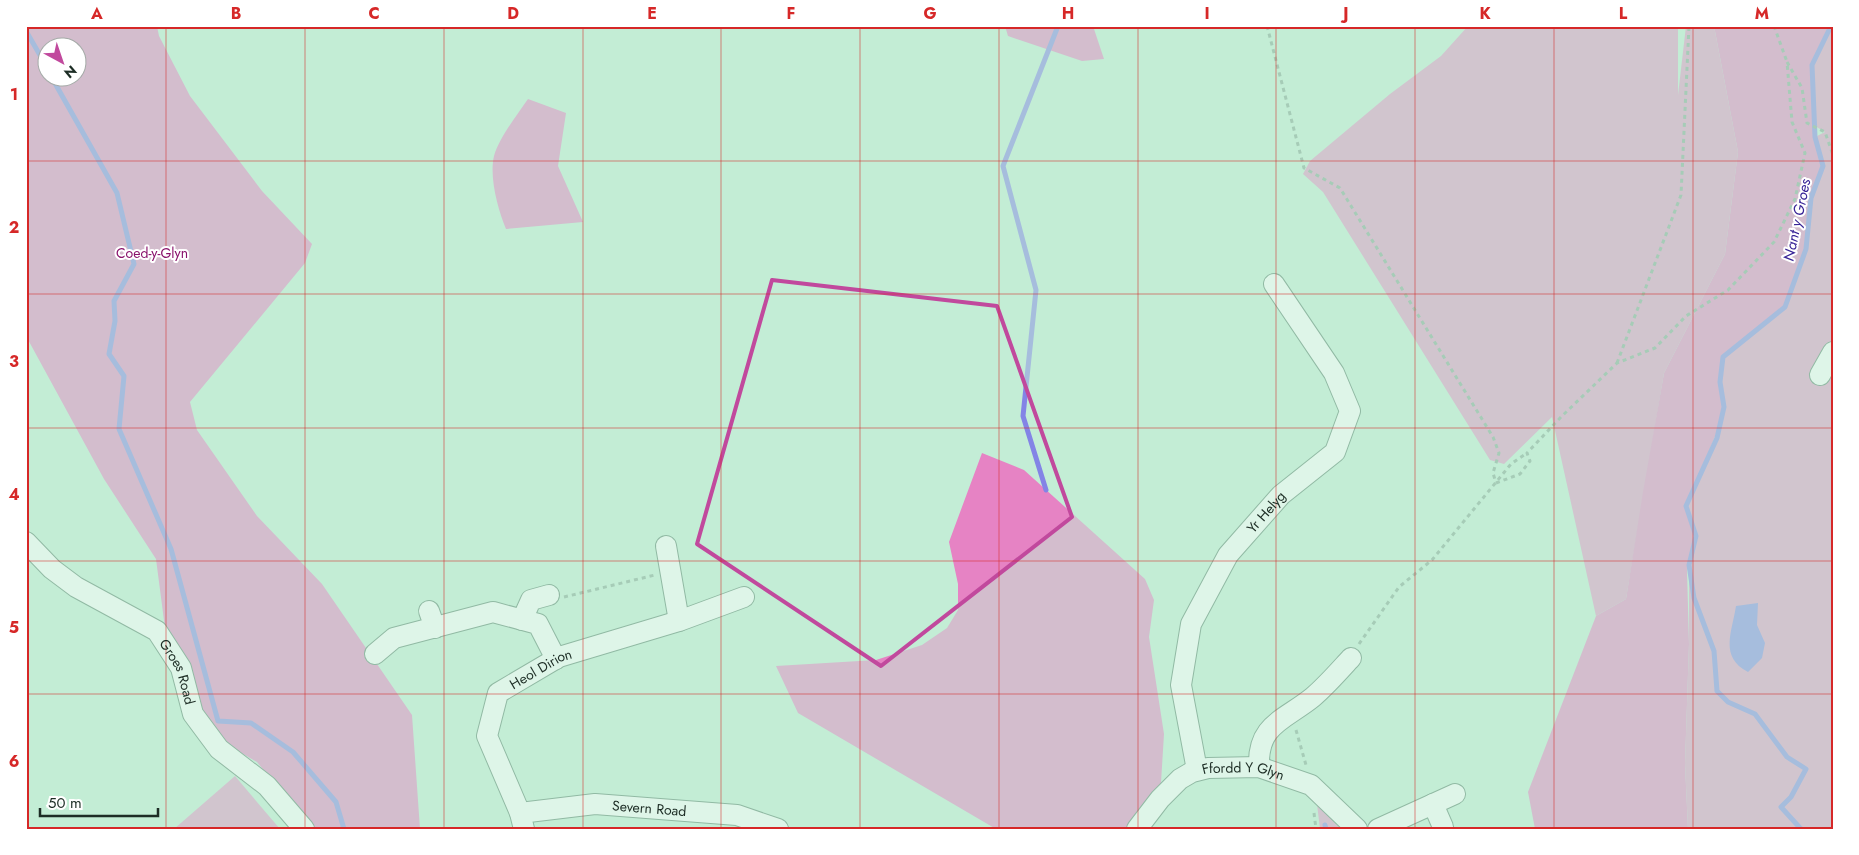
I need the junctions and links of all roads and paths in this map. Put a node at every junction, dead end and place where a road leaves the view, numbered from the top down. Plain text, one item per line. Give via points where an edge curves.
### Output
1 (1267, 26) edge
2 (1689, 26) edge
3 (1774, 26) edge
4 (1787, 62) junction
5 (1833, 155) edge
6 (1274, 284) dead end
7 (1833, 352) edge
8 (1617, 363) junction
9 (1820, 375) dead end
10 (1527, 453) junction
11 (1496, 483) junction
12 (26, 542) edge
13 (666, 546) dead end
14 (670, 571) junction
15 (549, 595) joint
16 (744, 597) dead end
17 (522, 620) junction
18 (679, 621) junction
19 (375, 654) dead end
20 (556, 658) junction
21 (1351, 658) joint
22 (1259, 767) junction
23 (1197, 770) junction
24 (1455, 794) dead end
25 (1433, 804) junction
26 (522, 821) edge
27 (1443, 827) dead end
28 (304, 829) edge
29 (778, 829) edge
30 (1137, 829) edge
31 (1357, 829) edge
32 (1378, 829) edge

1 - 11 path via 1304,168 1340,188 1493,437 1499,453 1493,473
2 - 8 path via 1680,195
3 - 4 path
4 - 5 path via 1802,88 1807,123 1825,132
4 - 8 path via 1792,122 1805,153 1795,199 1774,242 1728,290 1686,316 1655,348
6 - 23 street, Yr Helyg via 1334,373 1350,412 1335,452 1281,495 1228,555 1191,624 1180,686
7 - 9 street
8 - 10 path
10 - 11 path via 1511,464
10 - 11 path via 1530,461 1520,474
11 - 21 path via 1432,560 1399,587
12 - 28 street, Groes Road via 52,569 76,587 157,631 181,668 193,714 219,749 267,786
13 - 14 street
14 - 15 path via 552,601
14 - 18 street
15 - 17 street via 531,600
16 - 18 street, Heol Dirion
17 - 19 street via 493,612 432,620 394,638
17 - 20 street via 538,624
18 - 20 street, Heol Dirion
20 - 26 street, Heol Dirion via 498,693 487,736
21 - 22 street via 1313,697 1273,725 1258,749
22 - 23 street, Ffordd Y Glyn
22 - 31 street, Ffordd Y Glyn via 1311,785
23 - 30 street, Ffordd Y Glyn via 1180,779
24 - 25 street
25 - 27 street
25 - 32 street
26 - 29 street, Severn Road via 595,804 737,815

